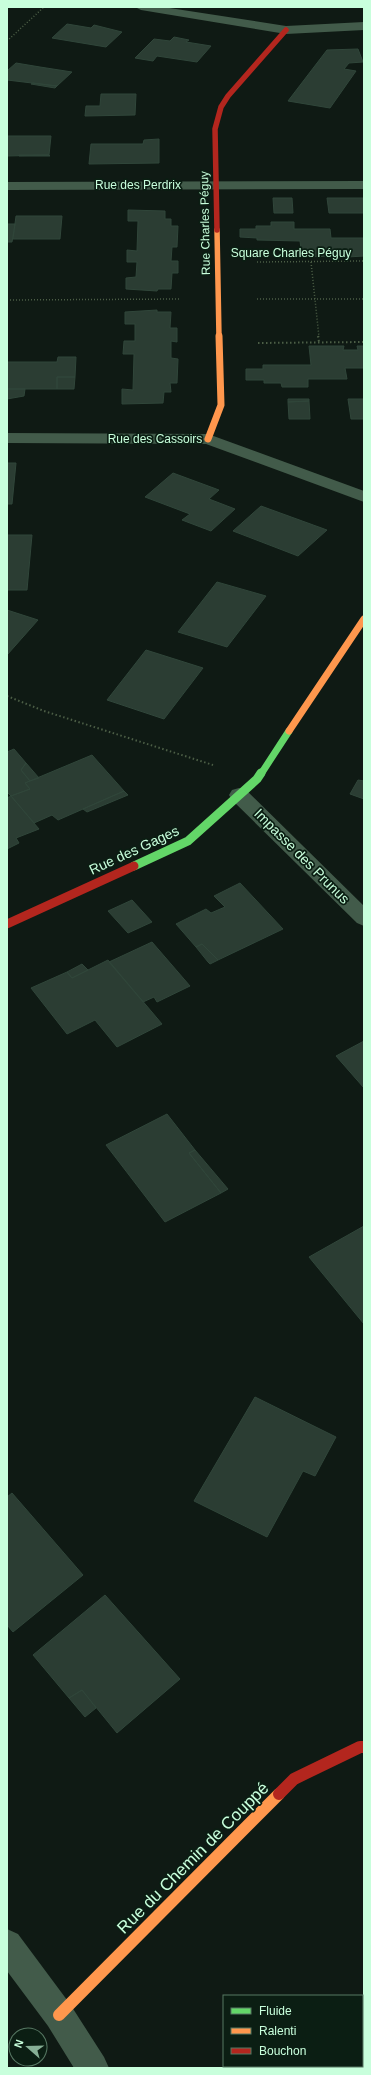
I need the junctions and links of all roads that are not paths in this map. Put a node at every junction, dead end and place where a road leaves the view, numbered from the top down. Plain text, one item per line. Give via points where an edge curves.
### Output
1 (141, 7) edge
2 (364, 26) edge
3 (286, 30) junction
4 (216, 185) junction
5 (364, 185) edge
6 (7, 186) edge
7 (7, 438) edge
8 (208, 439) junction
9 (364, 497) edge
10 (364, 619) edge
11 (239, 795) junction
12 (364, 918) edge
13 (7, 924) edge
14 (363, 1743) edge
15 (7, 1945) edge
16 (59, 2015) junction
17 (93, 2068) edge

1 - 3 street
2 - 3 street
3 - 4 street, Rue Charles Péguy via 221,107 215,129
4 - 5 street, Rue des Perdrix
4 - 6 street, Rue des Perdrix
4 - 8 street, Rue Charles Péguy via 221,405
7 - 8 street, Rue des Cassoirs
8 - 9 street, Rue des Cassoirs
10 - 11 street, Rue des Gages via 257,779
11 - 12 street, Impasse des Prunus
11 - 13 street, Rue des Gages via 188,841
14 - 16 street, Rue du Chemin de Couppé via 294,1779
15 - 16 street
16 - 17 street

